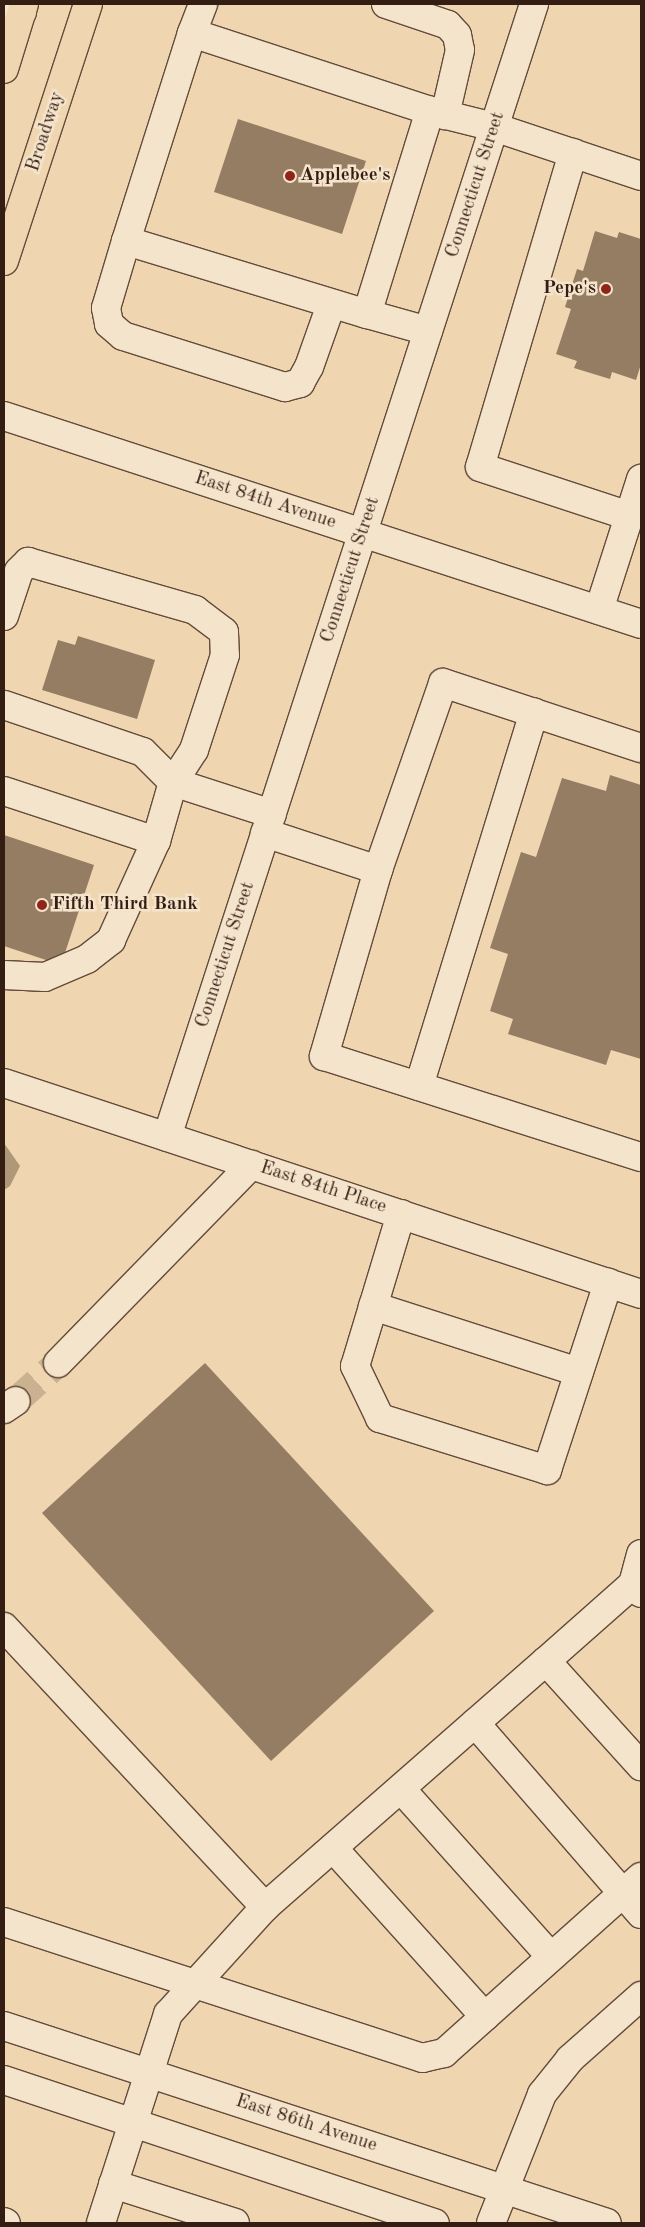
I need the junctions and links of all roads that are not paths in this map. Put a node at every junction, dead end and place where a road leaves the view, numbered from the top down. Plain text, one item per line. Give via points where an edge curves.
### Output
1 (88, 4) edge
2 (203, 4) edge
3 (386, 4) edge
4 (534, 4) edge
5 (17, 8) edge
6 (192, 33) junction
7 (4, 69) edge
8 (438, 113) junction
9 (494, 127) junction
10 (574, 154) junction
11 (641, 176) edge
12 (126, 241) junction
13 (4, 261) edge
14 (331, 305) junction
15 (367, 314) junction
16 (428, 332) junction
17 (4, 416) edge
18 (641, 479) edge
19 (629, 516) junction
20 (363, 533) junction
21 (599, 610) junction
22 (4, 616) edge
23 (641, 624) edge
24 (4, 705) edge
25 (534, 712) junction
26 (641, 748) edge
27 (173, 782) junction
28 (4, 791) edge
29 (268, 824) junction
30 (156, 842) junction
31 (378, 870) junction
32 (4, 974) edge
33 (4, 1083) edge
34 (419, 1086) junction
35 (167, 1137) junction
36 (641, 1157) edge
37 (251, 1164) junction
38 (402, 1214) junction
39 (608, 1283) junction
40 (641, 1294) edge
41 (373, 1306) junction
42 (58, 1363) tunnel mouth
43 (579, 1372) junction
44 (641, 1554) edge
45 (637, 1589) edge
46 (9, 1641) edge
47 (546, 1661) junction
48 (475, 1723) junction
49 (641, 1766) edge
50 (401, 1789) junction
51 (333, 1848) junction
52 (632, 1886) edge
53 (265, 1907) junction
54 (641, 1914) edge
55 (4, 1922) edge
56 (551, 1957) junction
57 (194, 1984) junction
58 (641, 1996) edge
59 (485, 2017) junction
60 (4, 2026) edge
61 (148, 2073) junction
62 (4, 2080) edge
63 (133, 2121) junction
64 (113, 2184) junction
65 (502, 2189) junction
66 (101, 2223) edge
67 (235, 2223) edge
68 (435, 2223) edge
69 (491, 2223) edge
70 (607, 2223) edge

1 - 13 main road, Broadway
2 - 6 street
3 - 8 street via 448,25 457,35 460,50
4 - 9 street, Connecticut Street
5 - 7 main road
6 - 8 street
6 - 12 street
8 - 9 street
8 - 15 street
9 - 10 street
9 - 16 street, Connecticut Street
10 - 11 street
10 - 19 street via 480,467
12 - 14 street
12 - 14 street via 106,308 109,324 123,336 285,387 300,383 309,367
14 - 15 street
15 - 16 street
16 - 20 street, Connecticut Street
17 - 20 street, East 84th Avenue
18 - 19 street
19 - 21 street
20 - 21 street, East 84th Avenue
20 - 29 street, Connecticut Street
21 - 23 street, East 84th Avenue
22 - 27 street via 19,570 28,562 195,610 224,632 224,655 211,703 194,750
24 - 27 street via 143,752
25 - 26 street
25 - 31 street via 443,683
25 - 34 street
27 - 29 street
27 - 30 street
28 - 30 street
29 - 31 street
29 - 35 street, Connecticut Street
30 - 32 street via 111,940 87,959 45,977
31 - 34 street via 324,1056
33 - 35 street, East 84th Place
34 - 36 street
35 - 37 street, East 84th Place
37 - 38 street, East 84th Place
37 - 42 street
38 - 39 street, East 84th Place
38 - 41 street
39 - 40 street, East 84th Place
39 - 43 street
41 - 43 street
41 - 43 street via 355,1366 380,1418 547,1470
44 - 45 street
45 - 47 street
46 - 53 street
47 - 48 street
47 - 49 street
48 - 50 street
48 - 52 street
50 - 51 street
50 - 56 street
51 - 53 street
51 - 59 street
52 - 54 street
52 - 56 street
53 - 57 street
55 - 57 street
56 - 59 street
57 - 59 street via 422,2058 444,2053
57 - 61 street via 168,2014
58 - 65 street via 570,2059 542,2094
60 - 61 street, East 86th Avenue
61 - 63 street
61 - 65 street, East 86th Avenue
62 - 63 street
63 - 64 street
63 - 68 street
64 - 66 street
64 - 67 street
65 - 69 street
65 - 70 street, East 86th Avenue

